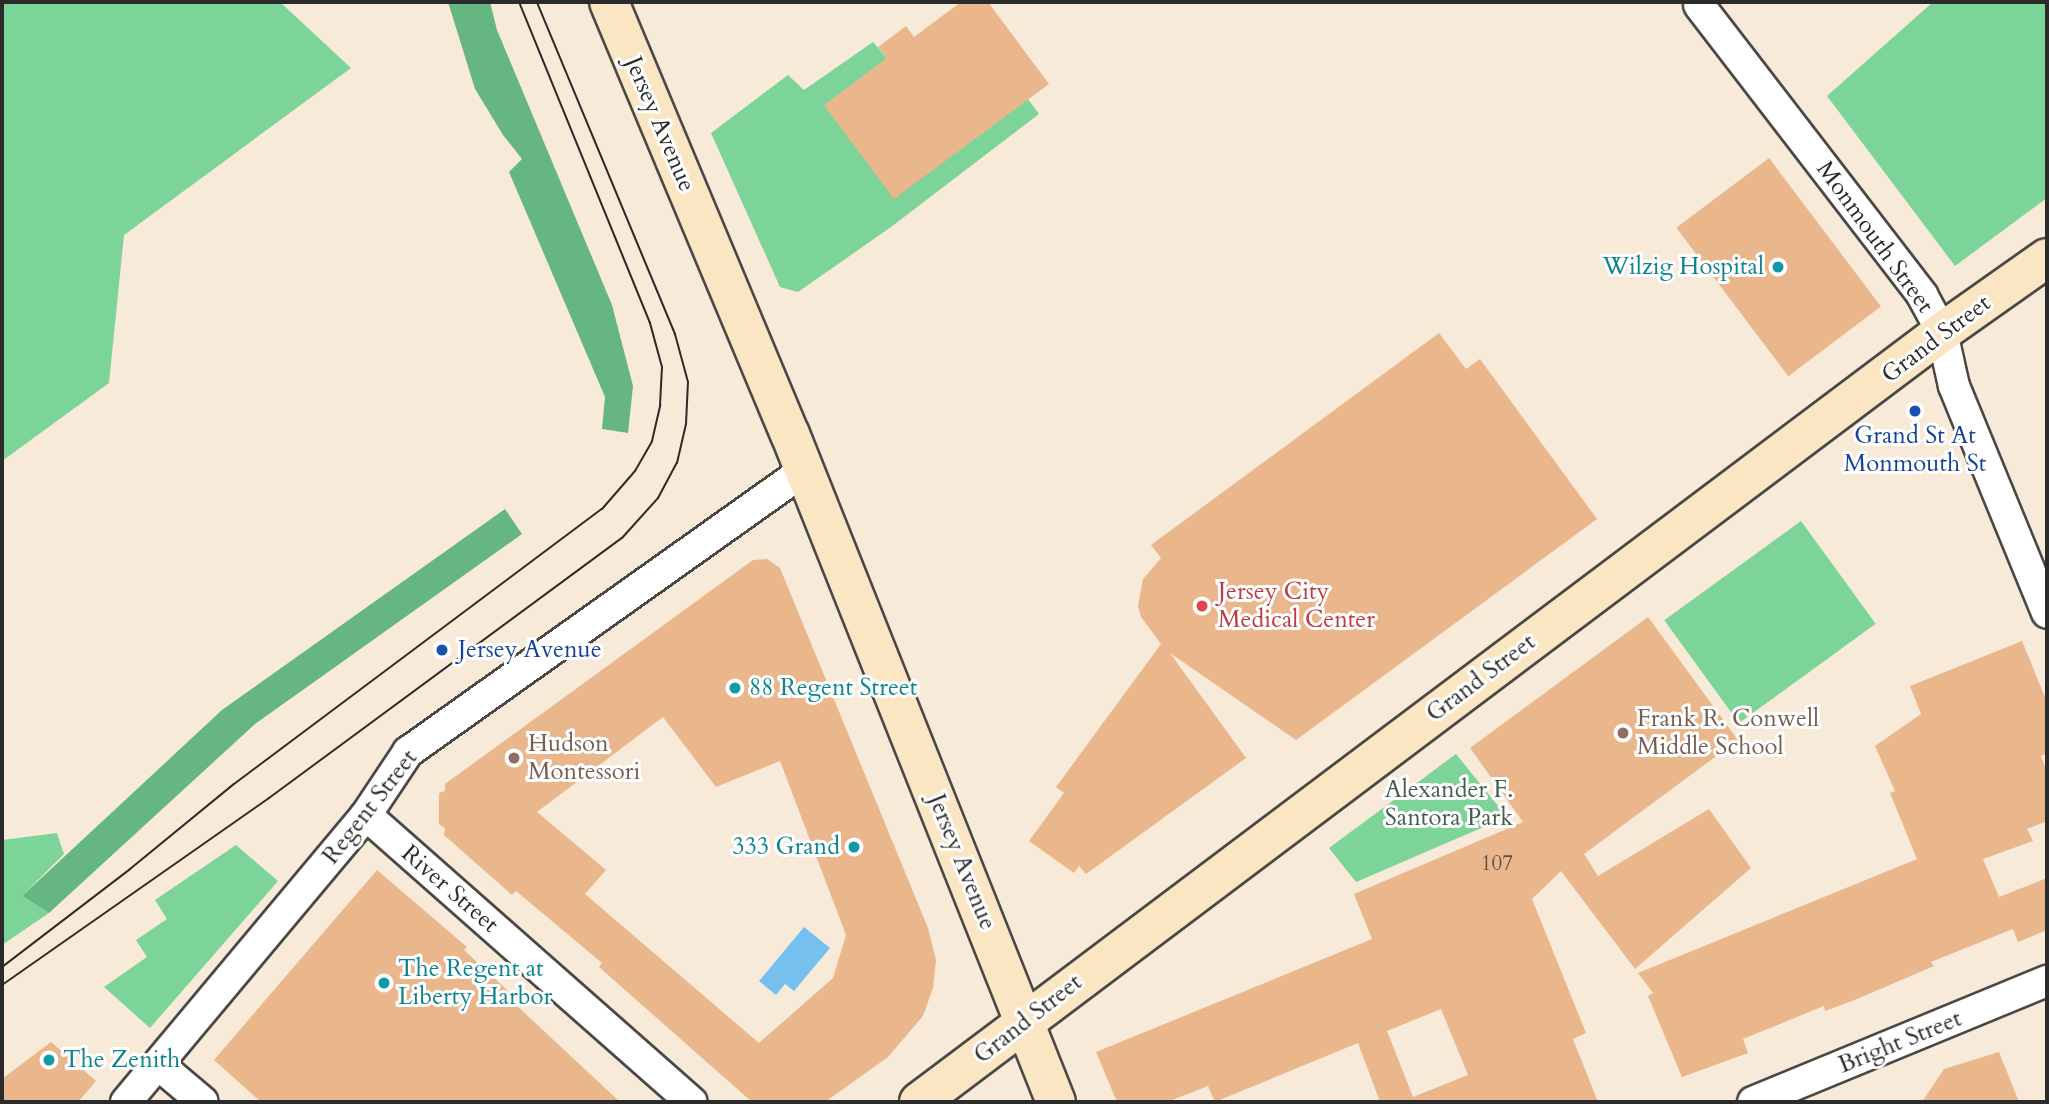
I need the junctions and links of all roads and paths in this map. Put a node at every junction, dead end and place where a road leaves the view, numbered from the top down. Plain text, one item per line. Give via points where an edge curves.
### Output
1 (609, 2) edge
2 (1699, 5) dead end
3 (2047, 258) edge
4 (1942, 332) junction
5 (804, 471) junction
6 (2047, 613) edge
7 (366, 815) junction
8 (2047, 981) edge
9 (1026, 1022) junction
10 (159, 1065) junction
11 (126, 1102) edge
12 (203, 1102) edge
13 (692, 1102) edge
14 (919, 1102) edge
15 (1056, 1102) edge
16 (1753, 1102) edge

1 - 5 main road, Jersey Avenue
2 - 4 street, Monmouth Street via 1922,295
3 - 4 main road, Grand Street
4 - 6 street, Monmouth Street via 1954,386
4 - 9 main road, Grand Street
5 - 7 street, Regent Street via 408,752
5 - 9 main road, Jersey Avenue
7 - 10 street, Regent Street
7 - 13 street, River Street
8 - 16 street, Bright Street
9 - 14 main road, Grand Street
9 - 15 main road, Jersey Avenue
10 - 11 street, Regent Street
10 - 12 street

